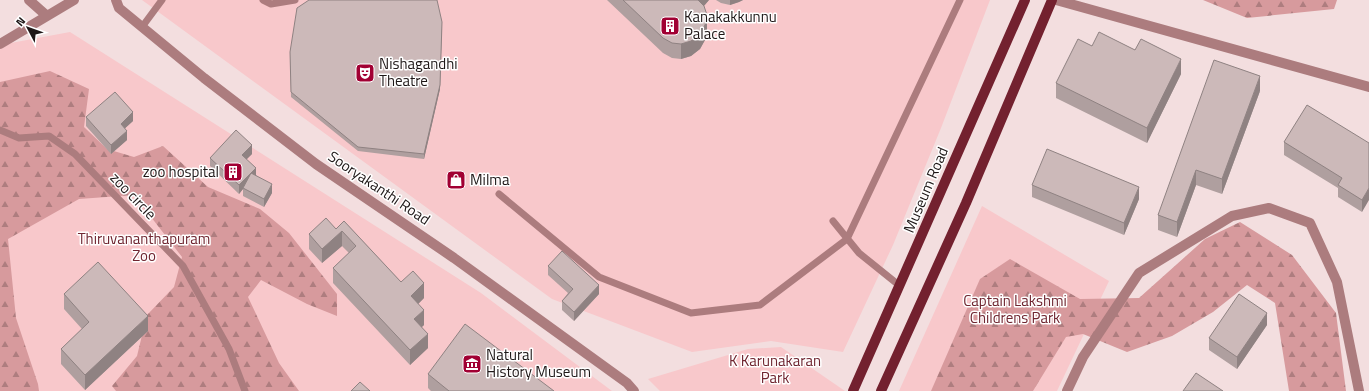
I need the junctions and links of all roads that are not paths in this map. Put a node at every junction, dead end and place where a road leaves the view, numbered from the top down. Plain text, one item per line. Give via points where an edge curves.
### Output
1 (29, 0) edge
2 (74, 0) edge
3 (116, 0) edge
4 (162, 0) edge
5 (263, 0) edge
6 (295, 0) edge
7 (960, 0) edge
8 (1025, 0) edge
9 (1052, 0) edge
10 (1056, 0) edge
11 (47, 16) junction
12 (142, 27) junction
13 (0, 44) edge
14 (1369, 87) edge
15 (0, 130) edge
16 (499, 194) dead end
17 (833, 221) dead end
18 (847, 239) junction
19 (900, 286) junction
20 (245, 391) edge
21 (634, 391) edge
22 (853, 391) edge
23 (881, 391) edge
24 (1067, 391) edge
25 (1360, 391) edge

1 - 11 street
2 - 11 street
3 - 12 street, Sooryakanthi Road via 119,8
4 - 12 lane
5 - 6 lane via 272,4
7 - 18 lane
8 - 19 main road, Museum Road
9 - 23 main road via 972,188
10 - 14 street
11 - 13 street
12 - 21 street, Sooryakanthi Road via 316,164 454,258
15 - 20 lane, zoo circle via 19,138 49,136 75,154 183,266 229,349
16 - 18 lane via 599,277 691,313 760,305
17 - 18 lane
18 - 19 lane via 859,253
19 - 22 main road, Museum Road
24 - 25 street via 1083,357 1139,273 1232,216 1269,208 1310,223 1337,282

